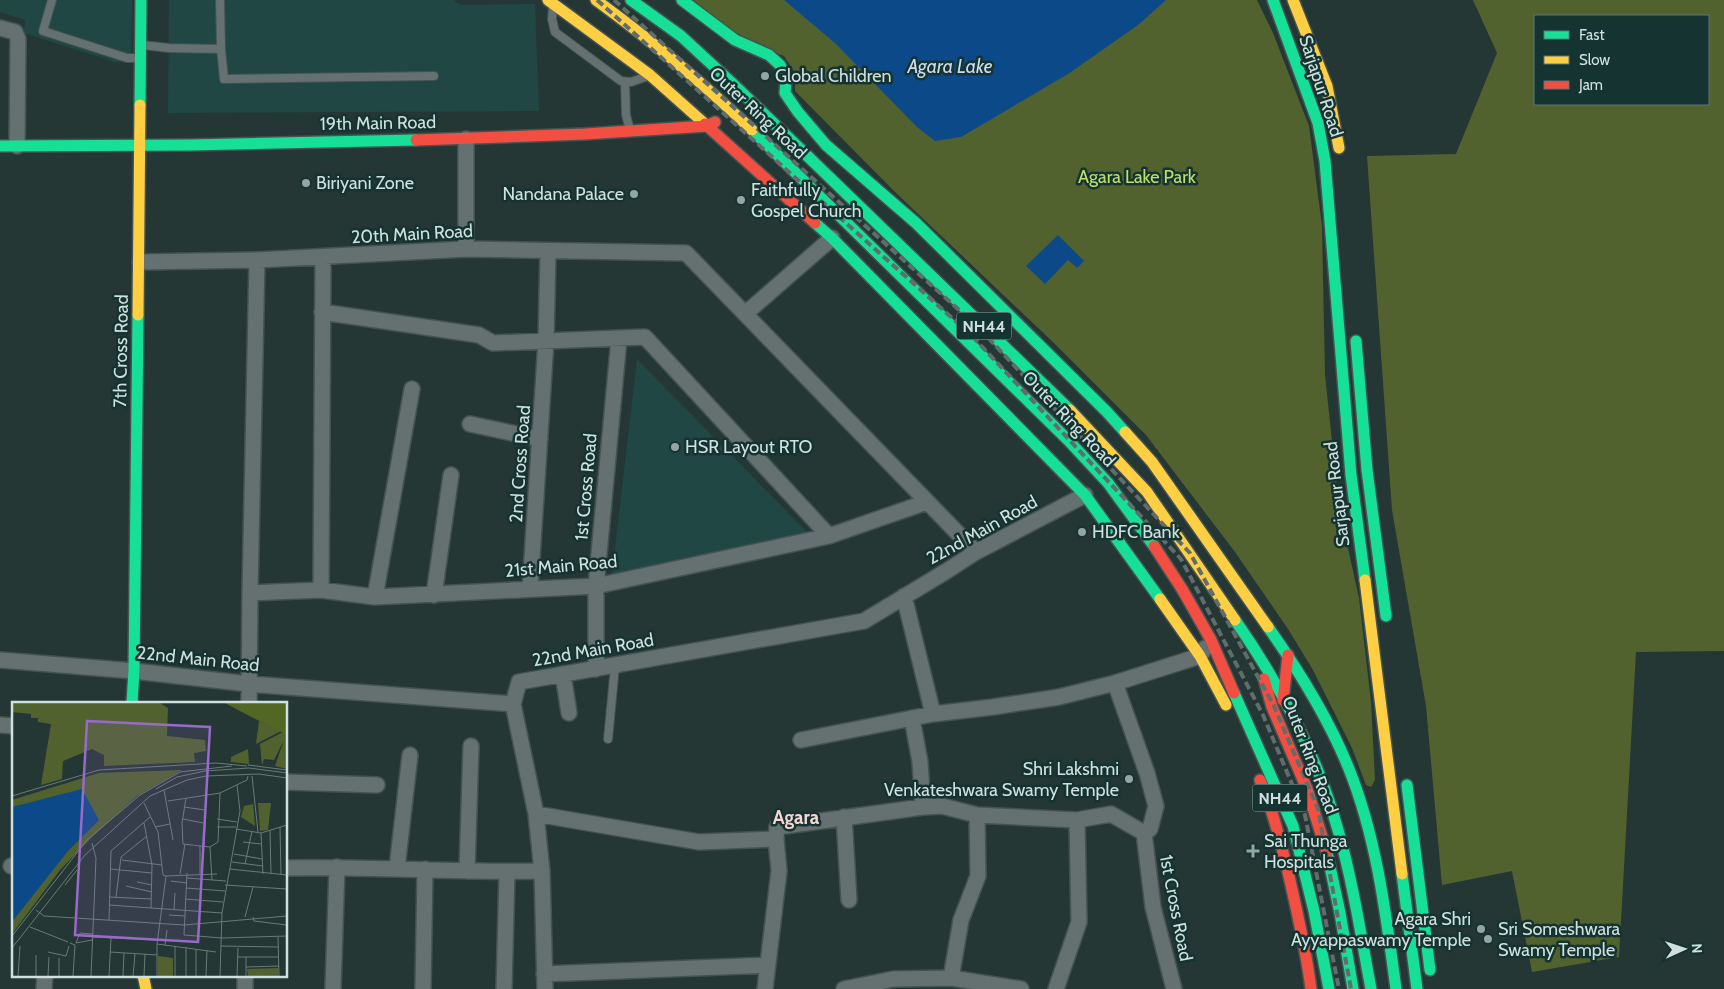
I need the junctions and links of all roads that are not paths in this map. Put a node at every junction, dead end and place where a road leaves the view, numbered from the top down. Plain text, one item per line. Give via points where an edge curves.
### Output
1 (52, 0) edge
2 (142, 0) edge
3 (220, 0) edge
4 (596, 0) edge
5 (631, 0) edge
6 (682, 0) edge
7 (1273, 0) edge
8 (1293, 0) edge
9 (551, 2) edge
10 (0, 28) edge
11 (142, 45) junction
12 (221, 49) junction
13 (142, 58) junction
14 (650, 75) junction
15 (434, 76) dead end
16 (625, 82) junction
17 (744, 94) junction
18 (731, 110) junction
19 (708, 126) junction
20 (631, 132) junction
21 (466, 139) junction
22 (0, 146) edge
23 (17, 146) junction
24 (141, 146) junction
25 (1340, 160) dead end
26 (832, 238) junction
27 (466, 249) junction
28 (548, 252) junction
29 (323, 257) junction
30 (257, 260) junction
31 (140, 262) junction
32 (322, 312) junction
33 (745, 314) junction
34 (1355, 325) dead end
35 (619, 339) junction
36 (546, 341) junction
37 (412, 389) dead end
38 (470, 424) dead end
39 (540, 439) junction
40 (451, 475) dead end
41 (1085, 496) junction
42 (927, 502) junction
43 (829, 536) junction
44 (976, 552) junction
45 (596, 586) junction
46 (530, 589) junction
47 (322, 590) junction
48 (250, 592) junction
49 (434, 595) junction
50 (904, 596) junction
51 (375, 597) junction
52 (1387, 624) dead end
53 (1210, 640) junction
54 (1257, 651) junction
55 (1288, 655) junction
56 (1200, 656) junction
57 (0, 660) edge
58 (615, 666) junction
59 (596, 669) junction
60 (134, 671) junction
61 (563, 674) junction
62 (249, 684) junction
63 (1114, 684) junction
64 (1283, 700) junction
65 (132, 702) edge
66 (249, 702) edge
67 (513, 704) junction
68 (569, 713) dead end
69 (933, 714) junction
70 (912, 718) junction
71 (1232, 718) dead end
72 (608, 739) dead end
73 (801, 740) dead end
74 (472, 746) dead end
75 (410, 755) dead end
76 (1256, 770) dead end
77 (1406, 772) dead end
78 (288, 782) edge
79 (377, 786) dead end
80 (923, 807) junction
81 (536, 814) junction
82 (977, 815) junction
83 (844, 817) junction
84 (1077, 820) junction
85 (1144, 833) junction
86 (776, 839) junction
87 (337, 867) junction
88 (288, 868) edge
89 (397, 868) junction
90 (425, 870) junction
91 (468, 871) junction
92 (542, 871) junction
93 (507, 872) junction
94 (849, 900) dead end
95 (768, 966) junction
96 (45, 976) edge
97 (143, 976) edge
98 (245, 976) edge
99 (951, 978) junction
100 (1431, 979) dead end
101 (544, 982) edge
102 (935, 984) edge
103 (44, 989) edge
104 (146, 989) edge
105 (245, 989) edge
106 (333, 989) edge
107 (424, 989) edge
108 (504, 989) edge
109 (765, 989) edge
110 (844, 989) edge
111 (1021, 989) edge
112 (1056, 989) edge
113 (1174, 989) edge
114 (1311, 989) edge
115 (1329, 989) edge
116 (1354, 989) edge
117 (1371, 989) edge
118 (1396, 989) edge
119 (1417, 989) edge

1 - 13 lane via 43,31 127,58
2 - 11 main road, 7th Cross Road
3 - 12 lane
4 - 18 main road, Outer Ring Road / NH44 via 651,40
5 - 17 main road, Outer Ring Road / NH44 via 680,36
6 - 55 main road via 735,40 769,55 780,65 786,79 785,93 826,145 916,223 1113,419 1152,462
7 - 119 main road, Sarjapur Road via 1318,123 1325,162 1351,475
8 - 25 main road, Sarjapur Road via 1327,86
9 - 14 main road
9 - 16 lane via 555,32 616,79
10 - 23 street via 15,32 18,38
11 - 12 lane
11 - 13 main road, 7th Cross Road
12 - 15 lane via 224,79
13 - 24 main road, 7th Cross Road
14 - 16 lane
14 - 19 main road
16 - 20 lane via 626,115
17 - 18 main road
17 - 54 main road, Outer Ring Road / NH44 via 1090,430 1147,492
18 - 19 main road
18 - 53 main road, Outer Ring Road / NH44 via 1068,440 1108,484 1182,589
19 - 20 main road, 19th Main Road
19 - 26 main road
20 - 21 main road, 19th Main Road
21 - 24 main road, 19th Main Road
21 - 27 street
22 - 23 main road, 19th Main Road
23 - 24 main road, 19th Main Road
24 - 31 main road, 7th Cross Road
26 - 33 street
26 - 41 main road
27 - 28 street, 20th Main Road
27 - 29 street, 20th Main Road
28 - 33 street, 20th Main Road via 686,254
28 - 36 street, 2nd Cross Road
29 - 30 street, 20th Main Road
29 - 32 street
30 - 31 street, 20th Main Road
30 - 48 street
31 - 60 main road, 7th Cross Road
32 - 36 street via 479,335 493,343
32 - 47 street
33 - 42 street
34 - 52 main road, Sarjapur Road via 1368,470
35 - 36 street
35 - 43 street via 645,338
35 - 45 street, 1st Cross Road
36 - 39 street, 2nd Cross Road
37 - 51 street
38 - 39 street
39 - 46 street, 2nd Cross Road
40 - 49 street
41 - 44 street, 22nd Main Road
41 - 56 main road
42 - 43 street, 21st Main Road
42 - 44 street
43 - 45 street, 21st Main Road
44 - 50 street, 22nd Main Road
45 - 46 street, 21st Main Road
45 - 59 street, 1st Cross Road
46 - 49 street, 21st Main Road
47 - 48 street, 21st Main Road
47 - 51 street, 21st Main Road
48 - 62 street
49 - 51 street, 21st Main Road
50 - 58 street, 22nd Main Road via 864,621
50 - 69 street
53 - 56 street
53 - 115 main road, Outer Ring Road / NH44 via 1293,826
54 - 64 main road, Outer Ring Road / NH44
54 - 116 main road, Outer Ring Road via 1268,699 1307,788 1318,824 1343,923
55 - 64 main road
55 - 118 main road via 1317,703 1349,769 1367,824
56 - 63 street
56 - 71 main road
57 - 60 street, 22nd Main Road
58 - 59 street, 22nd Main Road
58 - 72 lane
59 - 61 street, 22nd Main Road
60 - 62 street, 22nd Main Road
60 - 65 main road, 7th Cross Road
61 - 67 street, 22nd Main Road via 519,682
61 - 68 street
62 - 66 street
62 - 67 street, 22nd Main Road
63 - 69 street via 1059,697
63 - 85 street via 1156,806 1150,829
64 - 117 main road, Outer Ring Road / NH44 via 1309,748 1338,829
67 - 81 street
69 - 70 street
70 - 73 street
70 - 80 street via 920,762
74 - 91 street
75 - 89 street
76 - 114 main road via 1282,848
77 - 100 main road
78 - 79 street
80 - 82 street via 942,806
80 - 83 street
81 - 86 street via 699,842
81 - 92 street
82 - 84 street
82 - 99 street via 978,876 961,920
83 - 86 street via 778,827
83 - 94 street
84 - 85 street via 1111,814
84 - 112 street via 1079,922
85 - 113 street, 1st Cross Road via 1153,907
86 - 95 street via 779,871
87 - 88 street
87 - 89 street
87 - 106 street
89 - 90 street
90 - 91 street
90 - 107 street
91 - 93 street
92 - 93 street
92 - 101 street
93 - 108 street
95 - 101 street
95 - 109 street
96 - 103 street
97 - 104 main road
98 - 105 street
99 - 102 street
99 - 111 street
102 - 110 street via 893,979

